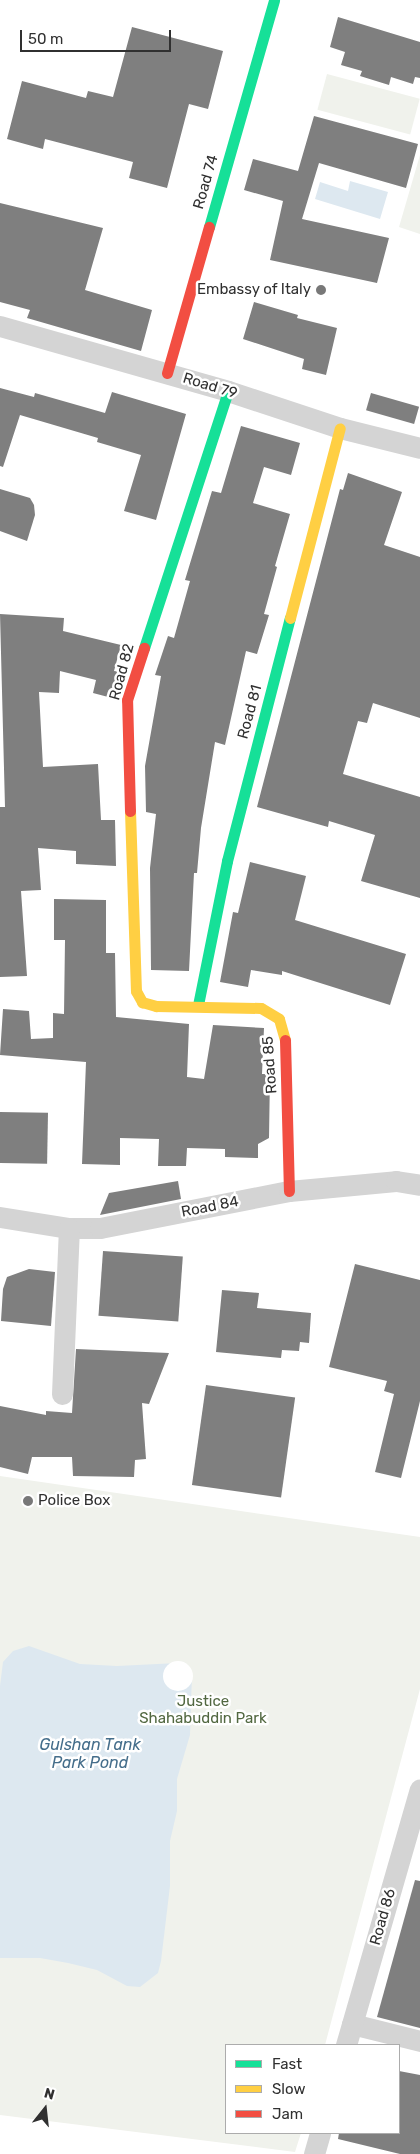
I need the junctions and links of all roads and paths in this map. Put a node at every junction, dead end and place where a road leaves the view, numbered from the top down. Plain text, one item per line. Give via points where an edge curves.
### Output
1 (274, 0) edge
2 (0, 326) edge
3 (167, 373) junction
4 (228, 391) junction
5 (340, 428) junction
6 (420, 448) edge
7 (142, 1002) joint
8 (198, 1005) junction
9 (420, 1185) edge
10 (289, 1191) junction
11 (0, 1217) edge
12 (69, 1228) junction
13 (62, 1394) dead end
14 (420, 1789) edge
15 (352, 2024) junction
16 (420, 2042) edge
17 (346, 2044) edge
18 (320, 2134) edge
19 (314, 2154) edge

1 - 3 street, Road 74
2 - 3 street, Road 79
3 - 4 street, Road 79
4 - 5 street, Road 79
4 - 7 street, Road 82 via 126,700 136,991
5 - 6 street, Road 79
5 - 8 street, Road 81 via 227,861
7 - 8 street, Road 85 via 156,1006
8 - 10 street, Road 85 via 262,1008 279,1019 285,1036
9 - 10 street, Road 84 via 396,1181 364,1182
10 - 12 street, Road 84 via 100,1228
11 - 12 street, Road 84
12 - 13 street
14 - 15 street, Road 86
15 - 16 street
15 - 17 street, Road 86
18 - 19 street

